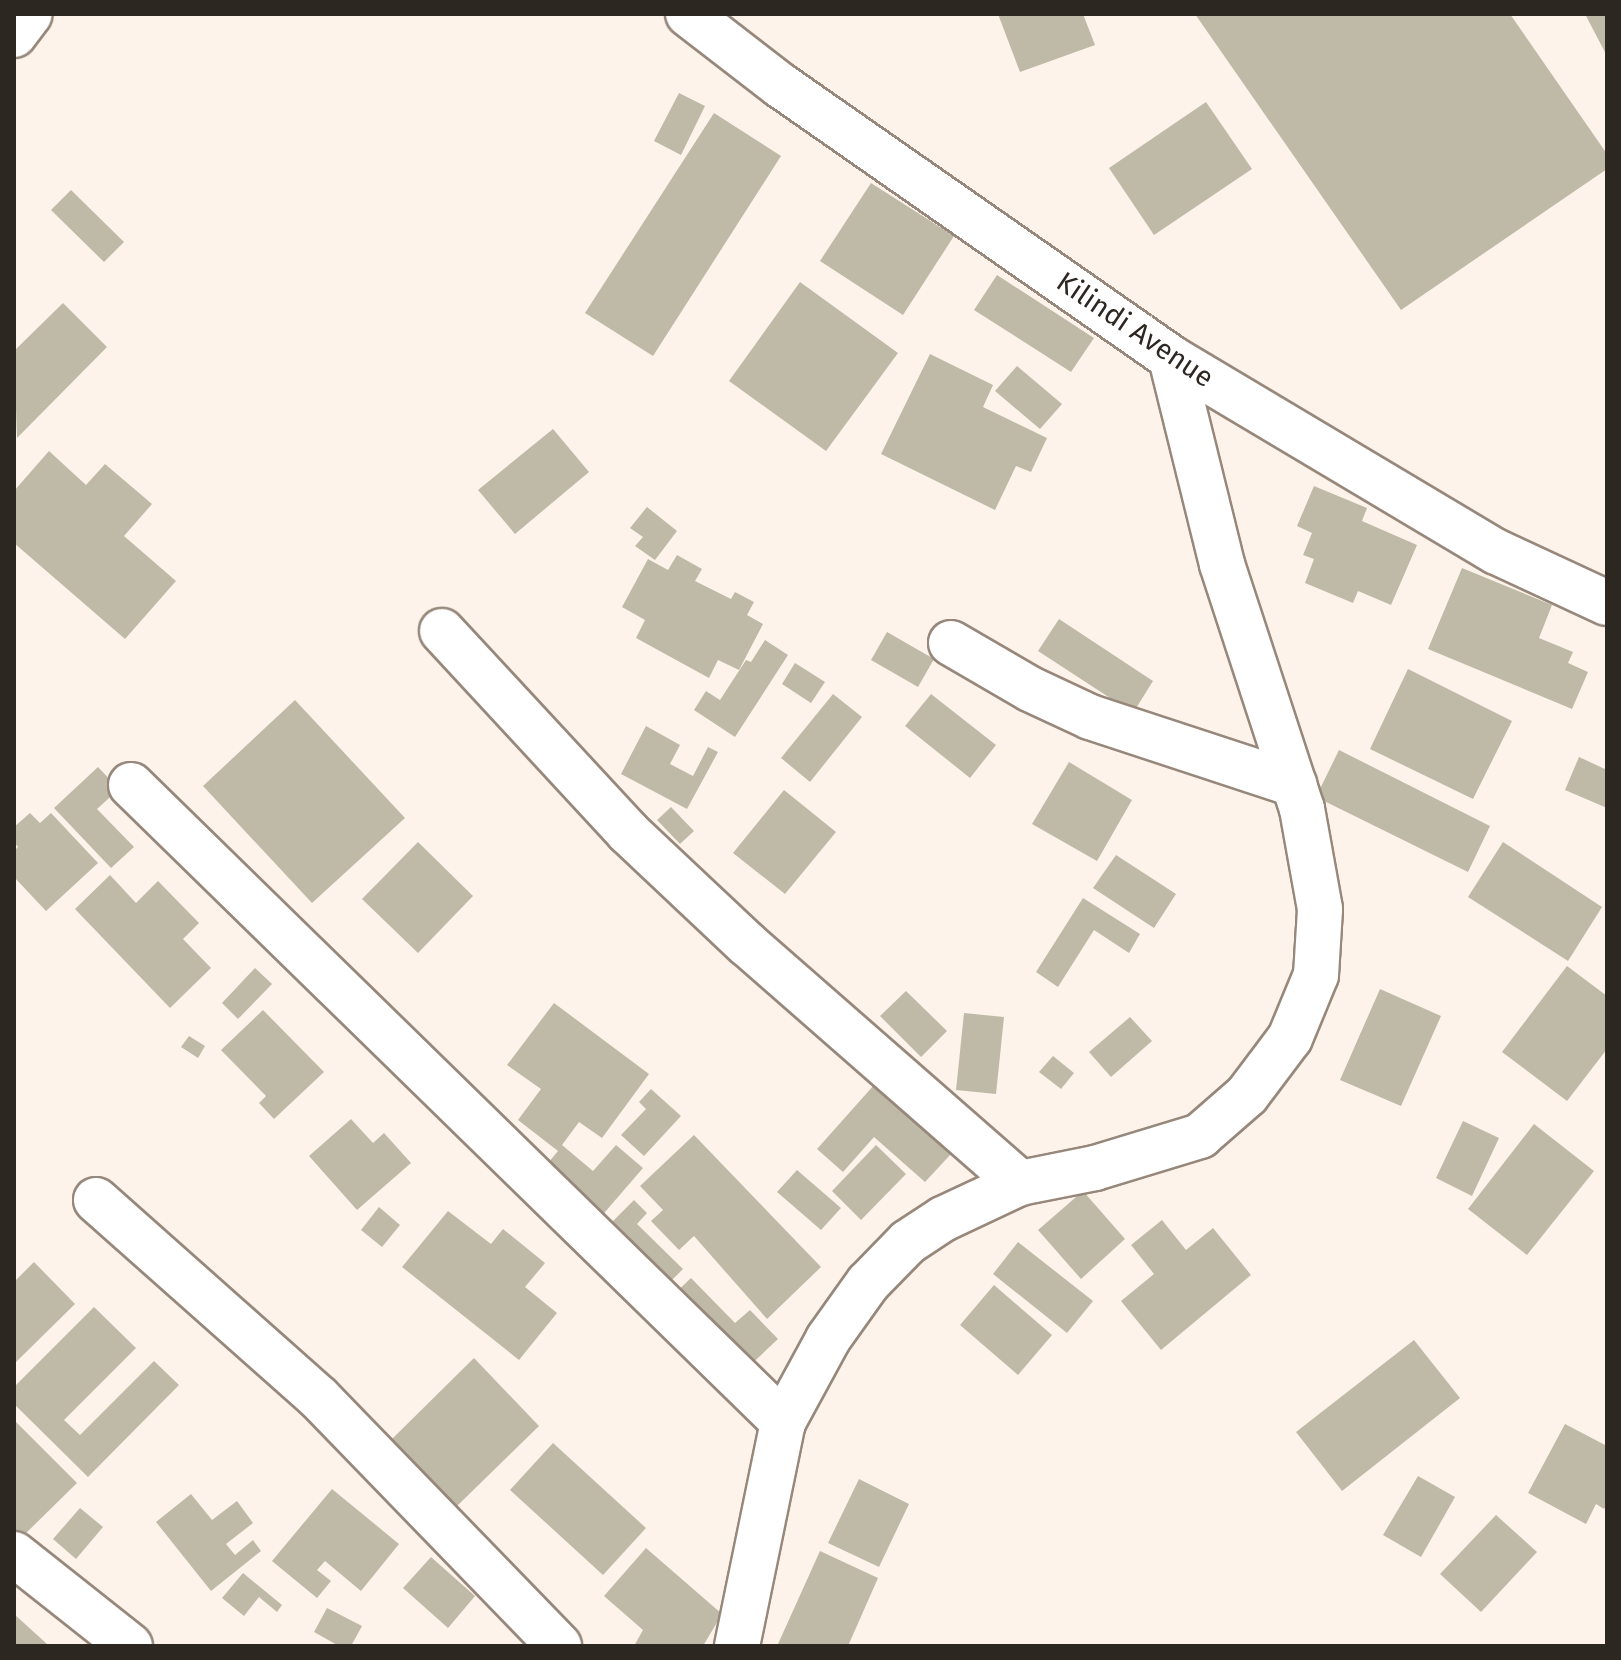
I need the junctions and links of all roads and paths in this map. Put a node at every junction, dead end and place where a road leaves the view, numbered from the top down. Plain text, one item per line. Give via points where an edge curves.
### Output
1 (30, 14) edge
2 (688, 14) edge
3 (14, 35) edge
4 (1171, 358) junction
5 (1607, 603) edge
6 (442, 631) dead end
7 (951, 643) dead end
8 (1294, 784) junction
9 (131, 785) dead end
10 (1020, 1183) junction
11 (96, 1200) dead end
12 (783, 1422) junction
13 (14, 1554) edge
14 (109, 1639) edge
15 (559, 1646) edge
16 (737, 1646) edge

1 - 3 street
2 - 4 street, Kilindi Avenue via 780,85
4 - 5 street, Kilindi Avenue via 1497,552
4 - 8 street via 1222,564
6 - 10 street via 628,832 747,944
7 - 8 street via 1090,717
8 - 10 street via 1320,909 1316,975 1290,1038 1247,1095 1200,1136 1133,1158
9 - 12 street
10 - 12 street via 943,1219 908,1242 828,1339
11 - 15 street via 319,1398
12 - 16 street
13 - 14 street

